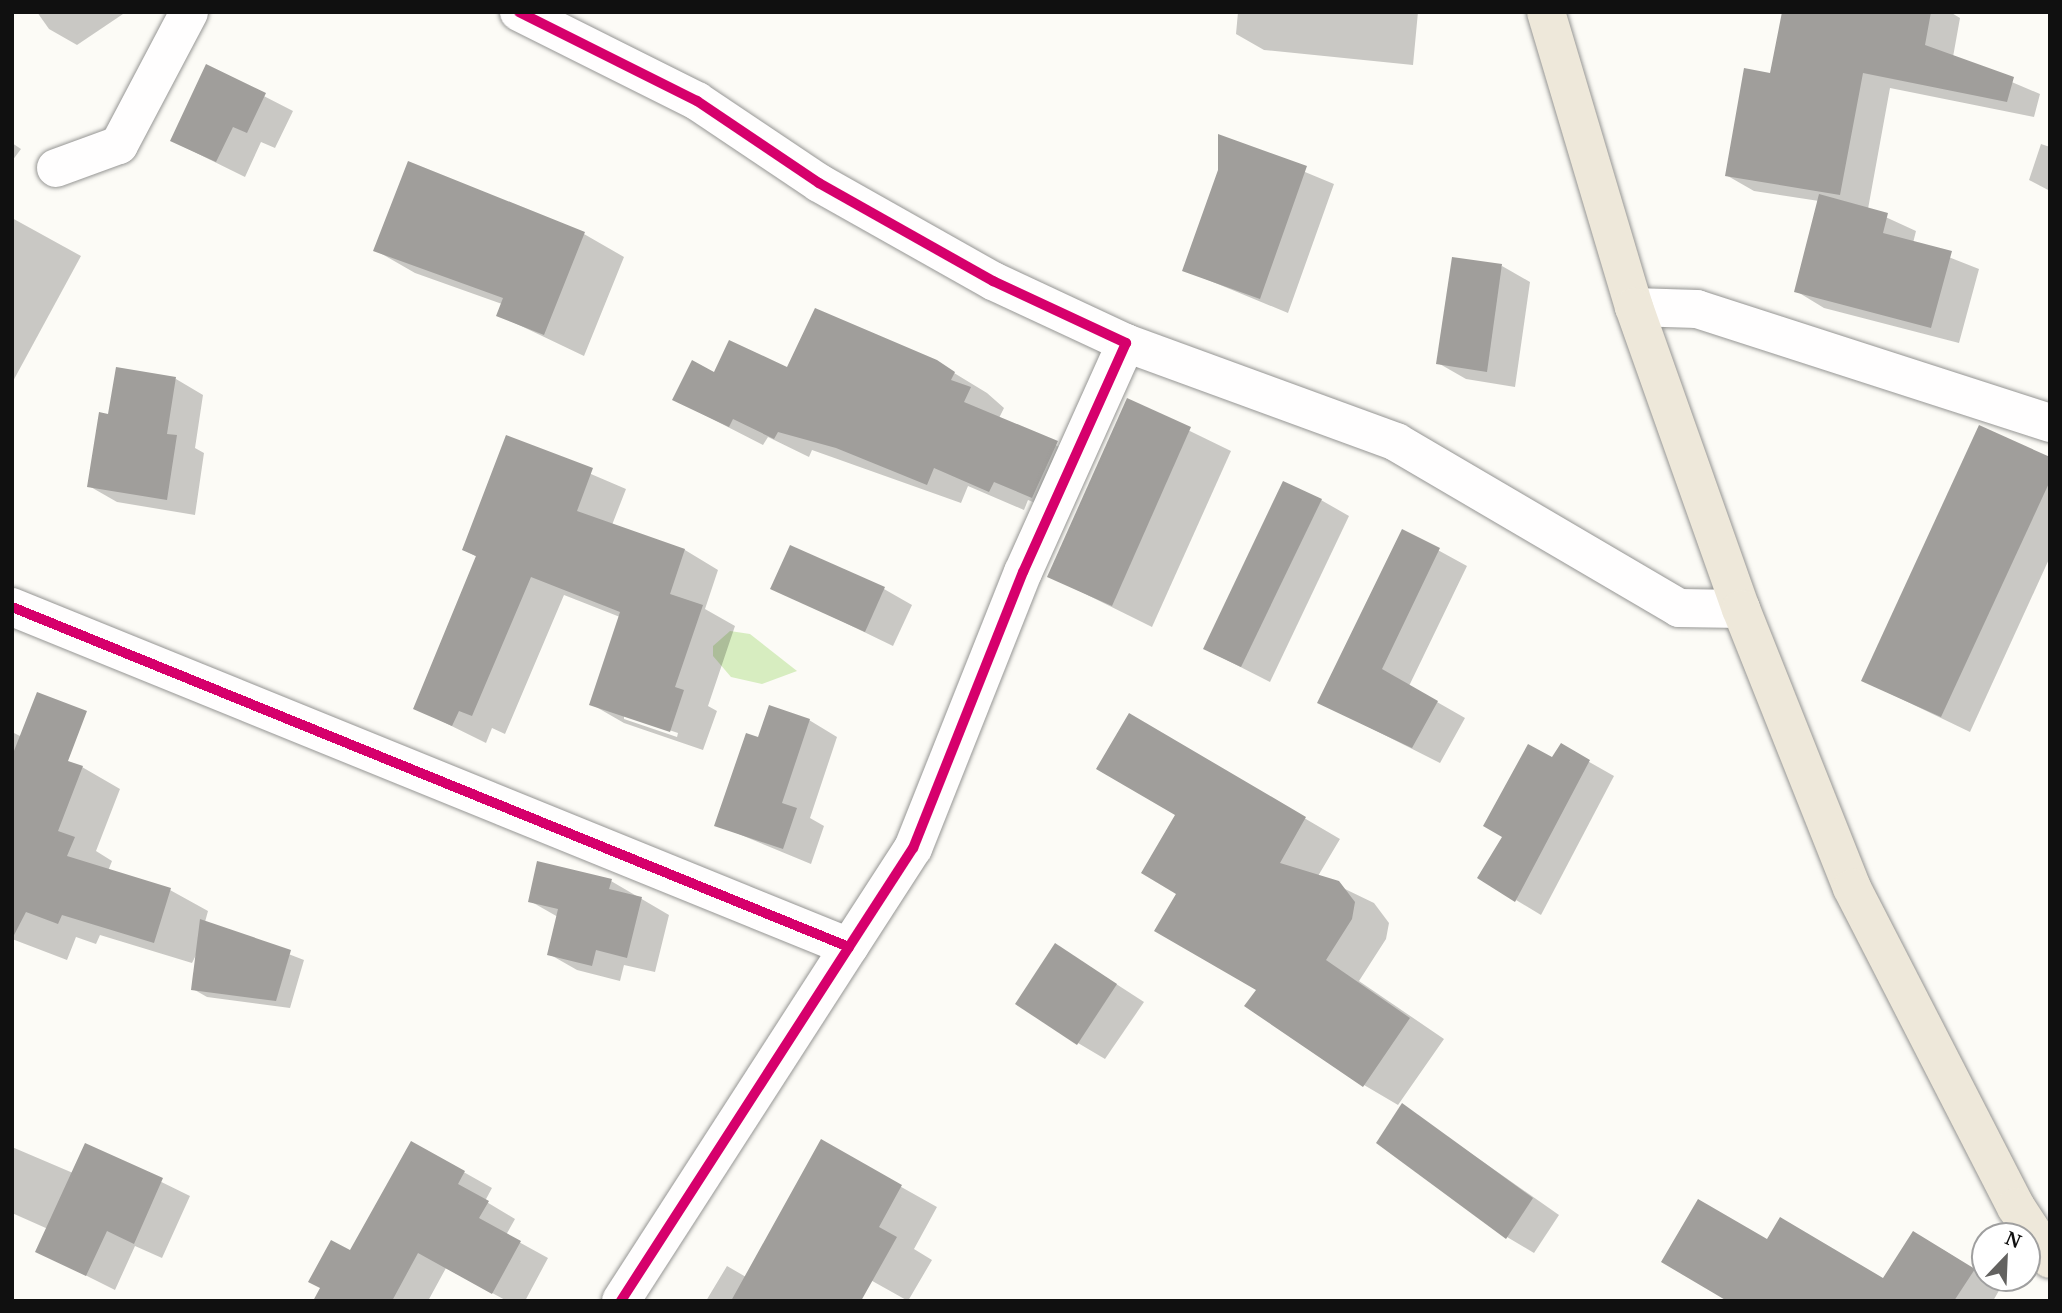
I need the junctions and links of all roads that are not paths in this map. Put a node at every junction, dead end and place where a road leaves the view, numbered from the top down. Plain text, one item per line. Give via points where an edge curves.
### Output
1 (189, 12) edge
2 (519, 12) edge
3 (1546, 12) edge
4 (56, 169) dead end
5 (1634, 307) junction
6 (1126, 343) junction
7 (2050, 423) edge
8 (12, 607) edge
9 (1741, 609) junction
10 (849, 947) junction
11 (2050, 1259) edge
12 (621, 1301) edge

1 - 4 street via 119,145
2 - 6 street via 697,102 819,183 993,281
3 - 5 main road
5 - 7 street via 1697,309
5 - 9 main road
6 - 9 street via 1396,442 1679,608
6 - 10 street via 1023,572 913,848
8 - 10 street
9 - 11 main road via 1852,888 2016,1207
10 - 12 street

